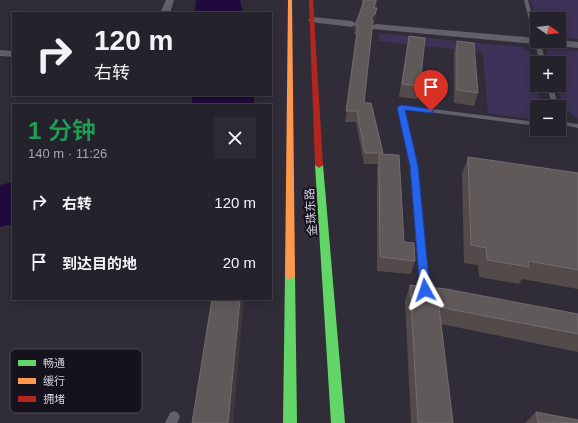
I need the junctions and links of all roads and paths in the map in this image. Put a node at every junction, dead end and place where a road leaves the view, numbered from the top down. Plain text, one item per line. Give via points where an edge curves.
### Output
1 (170, 0) edge
2 (290, 0) edge
3 (311, 0) edge
4 (526, 0) edge
5 (165, 12) edge
6 (530, 16) edge
7 (313, 20) junction
8 (352, 24) dead end
9 (376, 27) dead end
10 (530, 40) edge
11 (566, 44) edge
12 (578, 45) edge
13 (0, 53) edge
14 (12, 54) edge
15 (530, 123) edge
16 (566, 123) edge
17 (578, 126) edge
18 (440, 293) edge
19 (290, 423) edge
20 (338, 423) edge

1 - 5 street
2 - 19 highway, 金珠东路
3 - 7 highway, 金珠东路
4 - 6 lane
7 - 8 street
7 - 20 highway, 金珠东路 via 316,121
9 - 10 street
11 - 12 street
13 - 14 street
15 - 18 lane via 401,108 414,166 425,290
16 - 17 lane

